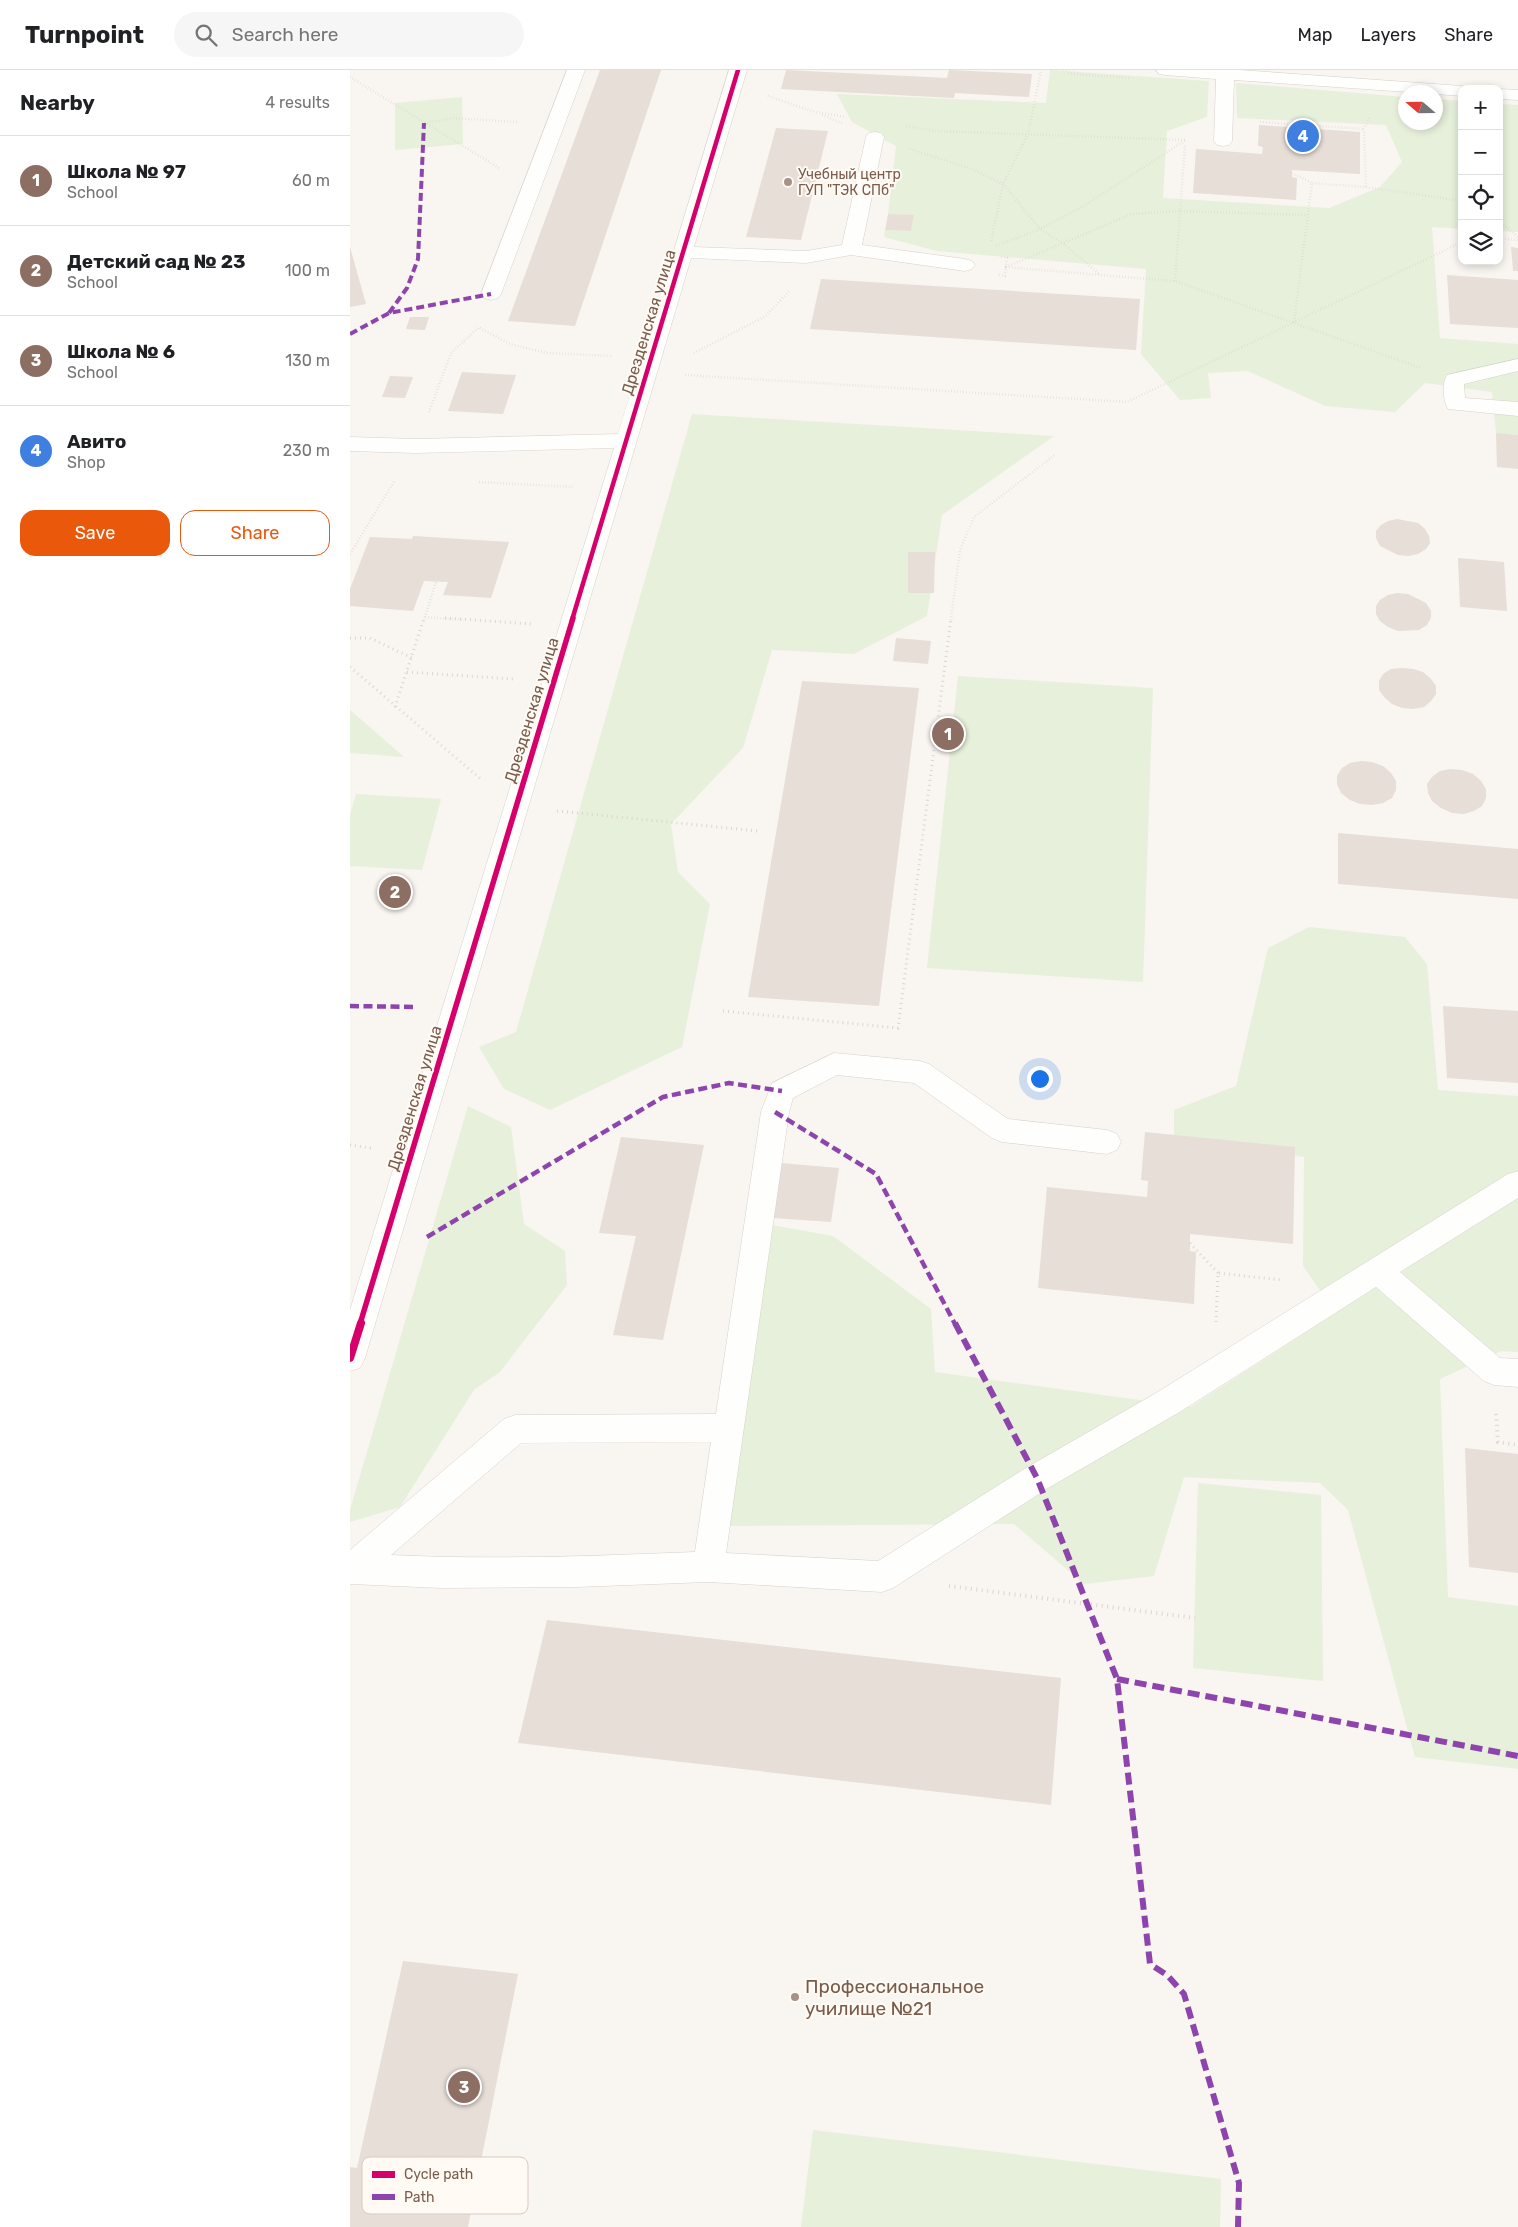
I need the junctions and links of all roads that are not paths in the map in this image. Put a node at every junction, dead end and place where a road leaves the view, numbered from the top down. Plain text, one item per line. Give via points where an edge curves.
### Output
1 (576, 70) edge
2 (738, 70) edge
3 (1165, 70) edge
4 (1225, 74) junction
5 (1378, 78) edge
6 (1458, 90) edge
7 (1503, 94) edge
8 (1518, 95) edge
9 (875, 137) road end
10 (1223, 141) road end
11 (851, 249) junction
12 (683, 252) junction
13 (965, 265) road end
14 (490, 294) dead end
15 (1518, 365) edge
16 (1518, 410) edge
17 (627, 441) junction
18 (350, 444) edge
19 (1108, 1142) dead end
20 (1518, 1183) edge
21 (1378, 1271) junction
22 (350, 1358) edge
23 (1518, 1373) edge
24 (729, 1428) junction
25 (708, 1567) junction
26 (351, 1569) edge

1 - 14 street
2 - 12 street, Дрезденская улица
3 - 4 street
4 - 5 street
4 - 10 street
5 - 6 street
7 - 8 street
9 - 11 street
11 - 12 street via 806,257
11 - 13 street
12 - 17 street, Дрезденская улица
15 - 16 street via 1454,380 1455,404
17 - 18 street via 416,446
17 - 22 street, Дрезденская улица
19 - 24 street via 1002,1130 920,1072 834,1064 782,1091 775,1112
20 - 21 street
21 - 23 street via 1494,1371
21 - 25 street via 1167,1403 1037,1478 882,1577
24 - 25 street
24 - 26 street via 516,1429
25 - 26 street via 441,1574

